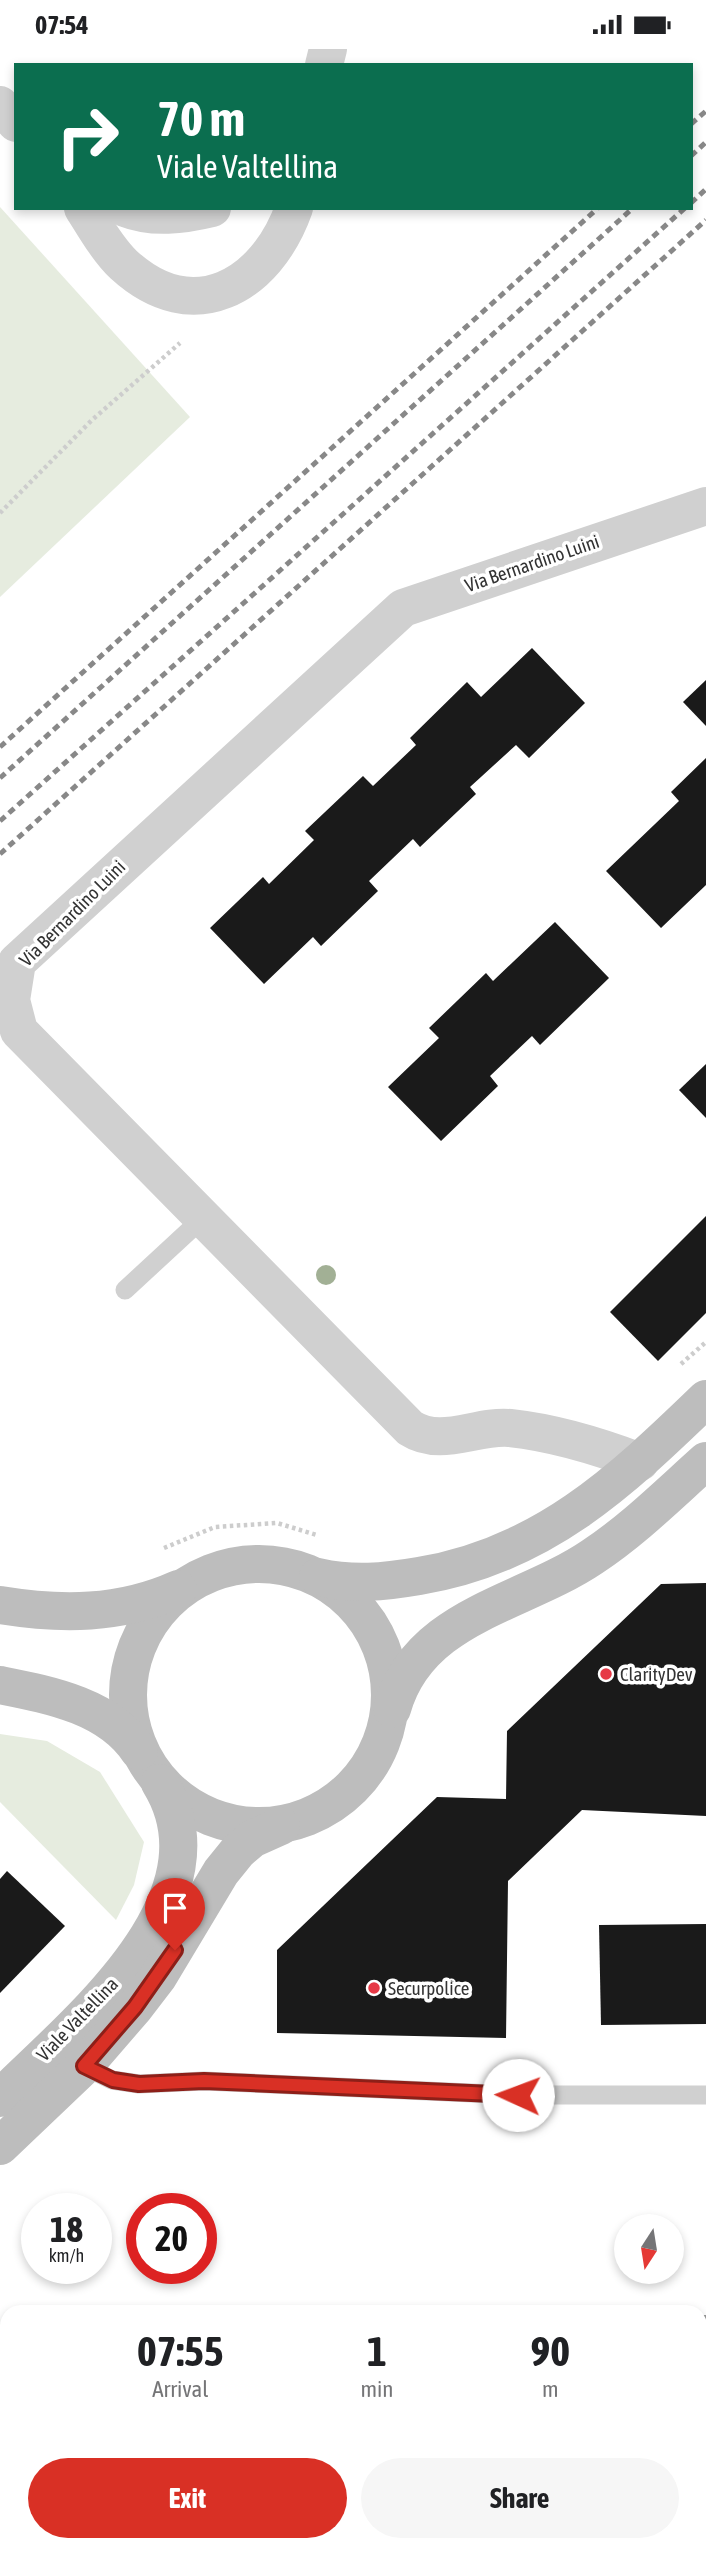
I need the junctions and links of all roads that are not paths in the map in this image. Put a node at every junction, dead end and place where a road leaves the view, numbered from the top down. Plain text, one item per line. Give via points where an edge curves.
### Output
1 (0, 105) edge
2 (14, 121) edge
3 (84, 210) edge
4 (133, 210) edge
5 (204, 210) edge
6 (293, 210) edge
7 (706, 506) edge
8 (204, 1217) junction
9 (125, 1290) dead end
10 (706, 1399) edge
11 (706, 1461) edge
12 (640, 1462) junction
13 (309, 1574) junction
14 (189, 1584) junction
15 (0, 1605) edge
16 (0, 1685) edge
17 (387, 1725) junction
18 (150, 1768) junction
19 (286, 1824) junction
20 (84, 2066) junction
21 (706, 2095) edge
22 (0, 2098) edge
23 (0, 2146) edge

1 - 2 street
3 - 6 street via 123,264 152,286 181,296 231,290 254,272 274,247
4 - 5 street via 184,215
7 - 8 street, Via Bernardino Luini via 403,607 17,962 11,1000 19,1031
8 - 9 lane
8 - 12 street, Via Bernardino Luini via 419,1433 431,1437 488,1428 526,1430 583,1441
10 - 12 main road
11 - 17 main road via 593,1557 477,1613 425,1650 401,1683
12 - 13 main road via 565,1521 491,1557 387,1581 348,1583
13 - 14 main road via 280,1565 247,1564
13 - 17 main road via 346,1596 376,1634 390,1677
14 - 15 main road via 153,1599 102,1610 47,1612
14 - 18 main road via 151,1620 131,1664 128,1710 132,1731
16 - 18 main road via 100,1714 128,1736
17 - 19 main road via 373,1762 352,1789 319,1812
18 - 19 main road via 186,1804 220,1820 250,1826
18 - 22 main road, Viale Valtellina via 173,1808 178,1848 174,1880 161,1914 112,1984
19 - 20 main road, Viale Valtellina via 252,1839 238,1851 158,1977
20 - 21 lane via 113,2080 139,2084 204,2081 528,2095
20 - 23 main road, Viale Valtellina

